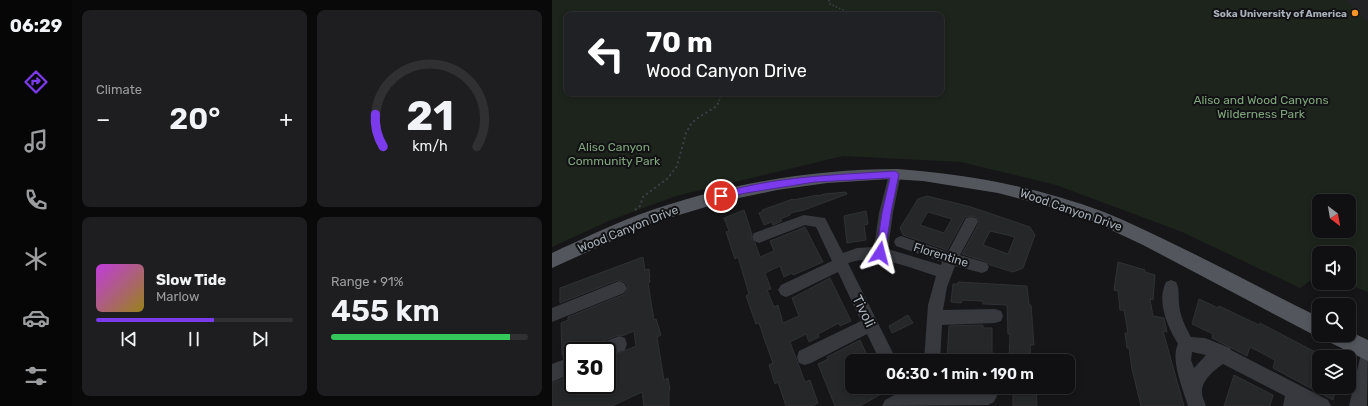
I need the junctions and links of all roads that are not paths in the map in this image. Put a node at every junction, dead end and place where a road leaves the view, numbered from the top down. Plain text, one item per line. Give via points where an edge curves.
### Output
1 (895, 174) junction
2 (971, 222) dead end
3 (760, 237) dead end
4 (901, 242) dead end
5 (880, 253) junction
6 (552, 261) edge
7 (840, 262) junction
8 (948, 266) junction
9 (982, 267) dead end
10 (1171, 287) dead end
11 (619, 288) dead end
12 (786, 290) dead end
13 (552, 315) edge
14 (995, 316) dead end
15 (934, 318) junction
16 (1312, 322) edge
17 (871, 324) junction
18 (1350, 342) edge
19 (619, 344) dead end
20 (616, 345) edge
21 (1187, 345) junction
22 (1368, 351) edge
23 (886, 354) edge
24 (932, 354) edge
25 (1224, 354) junction
26 (805, 357) dead end
27 (1368, 358) edge
28 (564, 368) edge
29 (552, 373) edge
30 (903, 394) edge
31 (915, 394) edge
32 (988, 396) dead end
33 (930, 397) edge
34 (1195, 399) edge
35 (1293, 399) edge
36 (891, 406) edge
37 (1322, 406) edge
38 (1358, 406) edge

1 - 5 street
1 - 6 main road, Wood Canyon Drive via 788,183 708,199 655,216
1 - 16 main road, Wood Canyon Drive via 970,181 1050,200 1098,216 1139,234
2 - 8 street
3 - 7 street, Tivoli via 804,220 820,222
4 - 8 street, Florentine
5 - 7 street via 857,254
5 - 8 street
7 - 12 street
7 - 17 street, Tivoli
8 - 9 street, Florentine
8 - 15 street via 937,296
10 - 21 street via 1170,307 1175,324
11 - 13 street
14 - 15 street
15 - 24 street
17 - 23 street, Tivoli
17 - 26 street
18 - 22 main road
19 - 20 street
21 - 25 street via 1205,346
21 - 34 street via 1182,351 1183,360
25 - 34 street via 1209,362 1200,372
25 - 35 street
27 - 38 street
28 - 29 street
30 - 36 street
31 - 33 street
32 - 33 street
35 - 37 street

